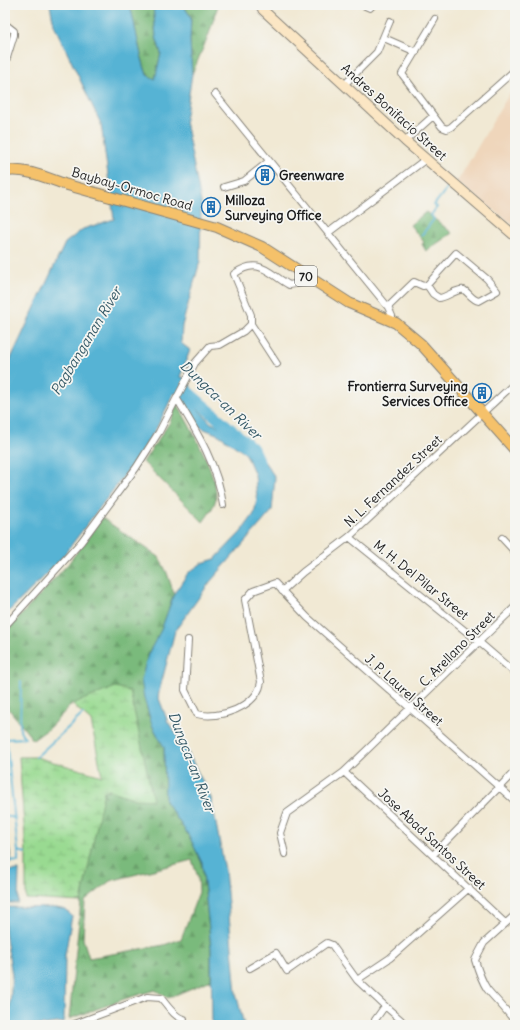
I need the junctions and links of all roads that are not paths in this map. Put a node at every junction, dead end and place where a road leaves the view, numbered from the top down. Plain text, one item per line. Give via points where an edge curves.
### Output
1 (363, 5) edge
2 (373, 5) edge
3 (262, 7) edge
4 (435, 19) dead end
5 (390, 21) dead end
6 (5, 24) edge
7 (384, 38) junction
8 (416, 52) junction
9 (5, 64) edge
10 (515, 70) edge
11 (344, 85) junction
12 (215, 94) dead end
13 (433, 116) junction
14 (405, 141) junction
15 (426, 158) junction
16 (269, 161) junction
17 (5, 171) edge
18 (224, 187) dead end
19 (328, 232) junction
20 (515, 236) edge
21 (312, 281) junction
22 (427, 285) junction
23 (388, 307) junction
24 (394, 323) junction
25 (251, 324) junction
26 (277, 364) dead end
27 (515, 383) edge
28 (177, 397) junction
29 (482, 413) junction
30 (515, 450) edge
31 (223, 505) dead end
32 (349, 537) junction
33 (502, 538) dead end
34 (515, 552) edge
35 (282, 591) junction
36 (515, 607) edge
37 (5, 626) edge
38 (188, 640) dead end
39 (479, 642) junction
40 (515, 673) edge
41 (410, 710) junction
42 (515, 771) edge
43 (344, 772) junction
44 (499, 787) junction
45 (515, 801) edge
46 (285, 854) dead end
47 (433, 855) junction
48 (469, 888) junction
49 (515, 914) edge
50 (505, 923) junction
51 (250, 968) dead end
52 (357, 980) junction
53 (385, 1006) junction
54 (184, 1019) dead end
55 (401, 1020) dead end
56 (515, 1022) edge
57 (72, 1025) edge
58 (375, 1025) edge

1 - 2 street via 370,8
3 - 11 street, Andres Bonifacio Street
4 - 8 street
5 - 7 street
6 - 9 street via 14,31 14,35
7 - 8 street
7 - 11 street via 377,52
8 - 13 street via 402,75
10 - 13 street via 449,128 442,127
11 - 14 street, Andres Bonifacio Street
12 - 16 street
13 - 14 street
14 - 15 street, Andres Bonifacio Street
15 - 19 street
15 - 20 street, Andres Bonifacio Street
16 - 18 street via 244,182
16 - 19 street
17 - 21 main road, Baybay-Ormoc Road / 70 via 28,172 217,227 262,247
19 - 23 street
21 - 24 main road, Baybay-Ormoc Road / 70 via 349,303
21 - 25 street via 289,286 266,268 242,268 234,274 251,315
22 - 22 street via 439,298 460,290 479,301 497,291 476,268 456,253
22 - 23 street via 414,282
23 - 24 street
24 - 29 main road, 70 via 421,344
25 - 26 street
25 - 28 street via 220,345 210,346 195,363
27 - 29 street, N. L. Fernandez Street
28 - 31 street via 205,448 221,486
28 - 37 street via 136,468 81,542
29 - 30 main road, 70
29 - 32 street, N. L. Fernandez Street
32 - 35 street, N. L. Fernandez Street
32 - 39 street, M. H. Del Pilar Street
33 - 34 street
35 - 38 street via 275,583 270,584 253,591 245,600 261,682 256,694 236,710 202,715 193,709 185,690
35 - 41 street, J. P. Laurel Street via 307,617
36 - 39 street, C. Arellano Street
39 - 40 street, M. H. Del Pilar Street
39 - 41 street, C. Arellano Street
41 - 43 street, C. Arellano Street
41 - 44 street, J. P. Laurel Street
42 - 44 street
43 - 46 street, C. Arellano Street via 287,813 280,833
43 - 47 street, Jose Abad Santos Street
44 - 45 street, J. P. Laurel Street
44 - 47 street
47 - 48 street, Jose Abad Santos Street
48 - 50 street, Jose Abad Santos Street
48 - 52 street via 390,958
49 - 50 street
50 - 56 street via 484,942 475,960 487,988
51 - 52 street via 276,953 287,971 327,943 332,945
52 - 53 street
53 - 55 street
53 - 58 street via 375,1020
54 - 57 street via 175,1015 160,998 147,997

